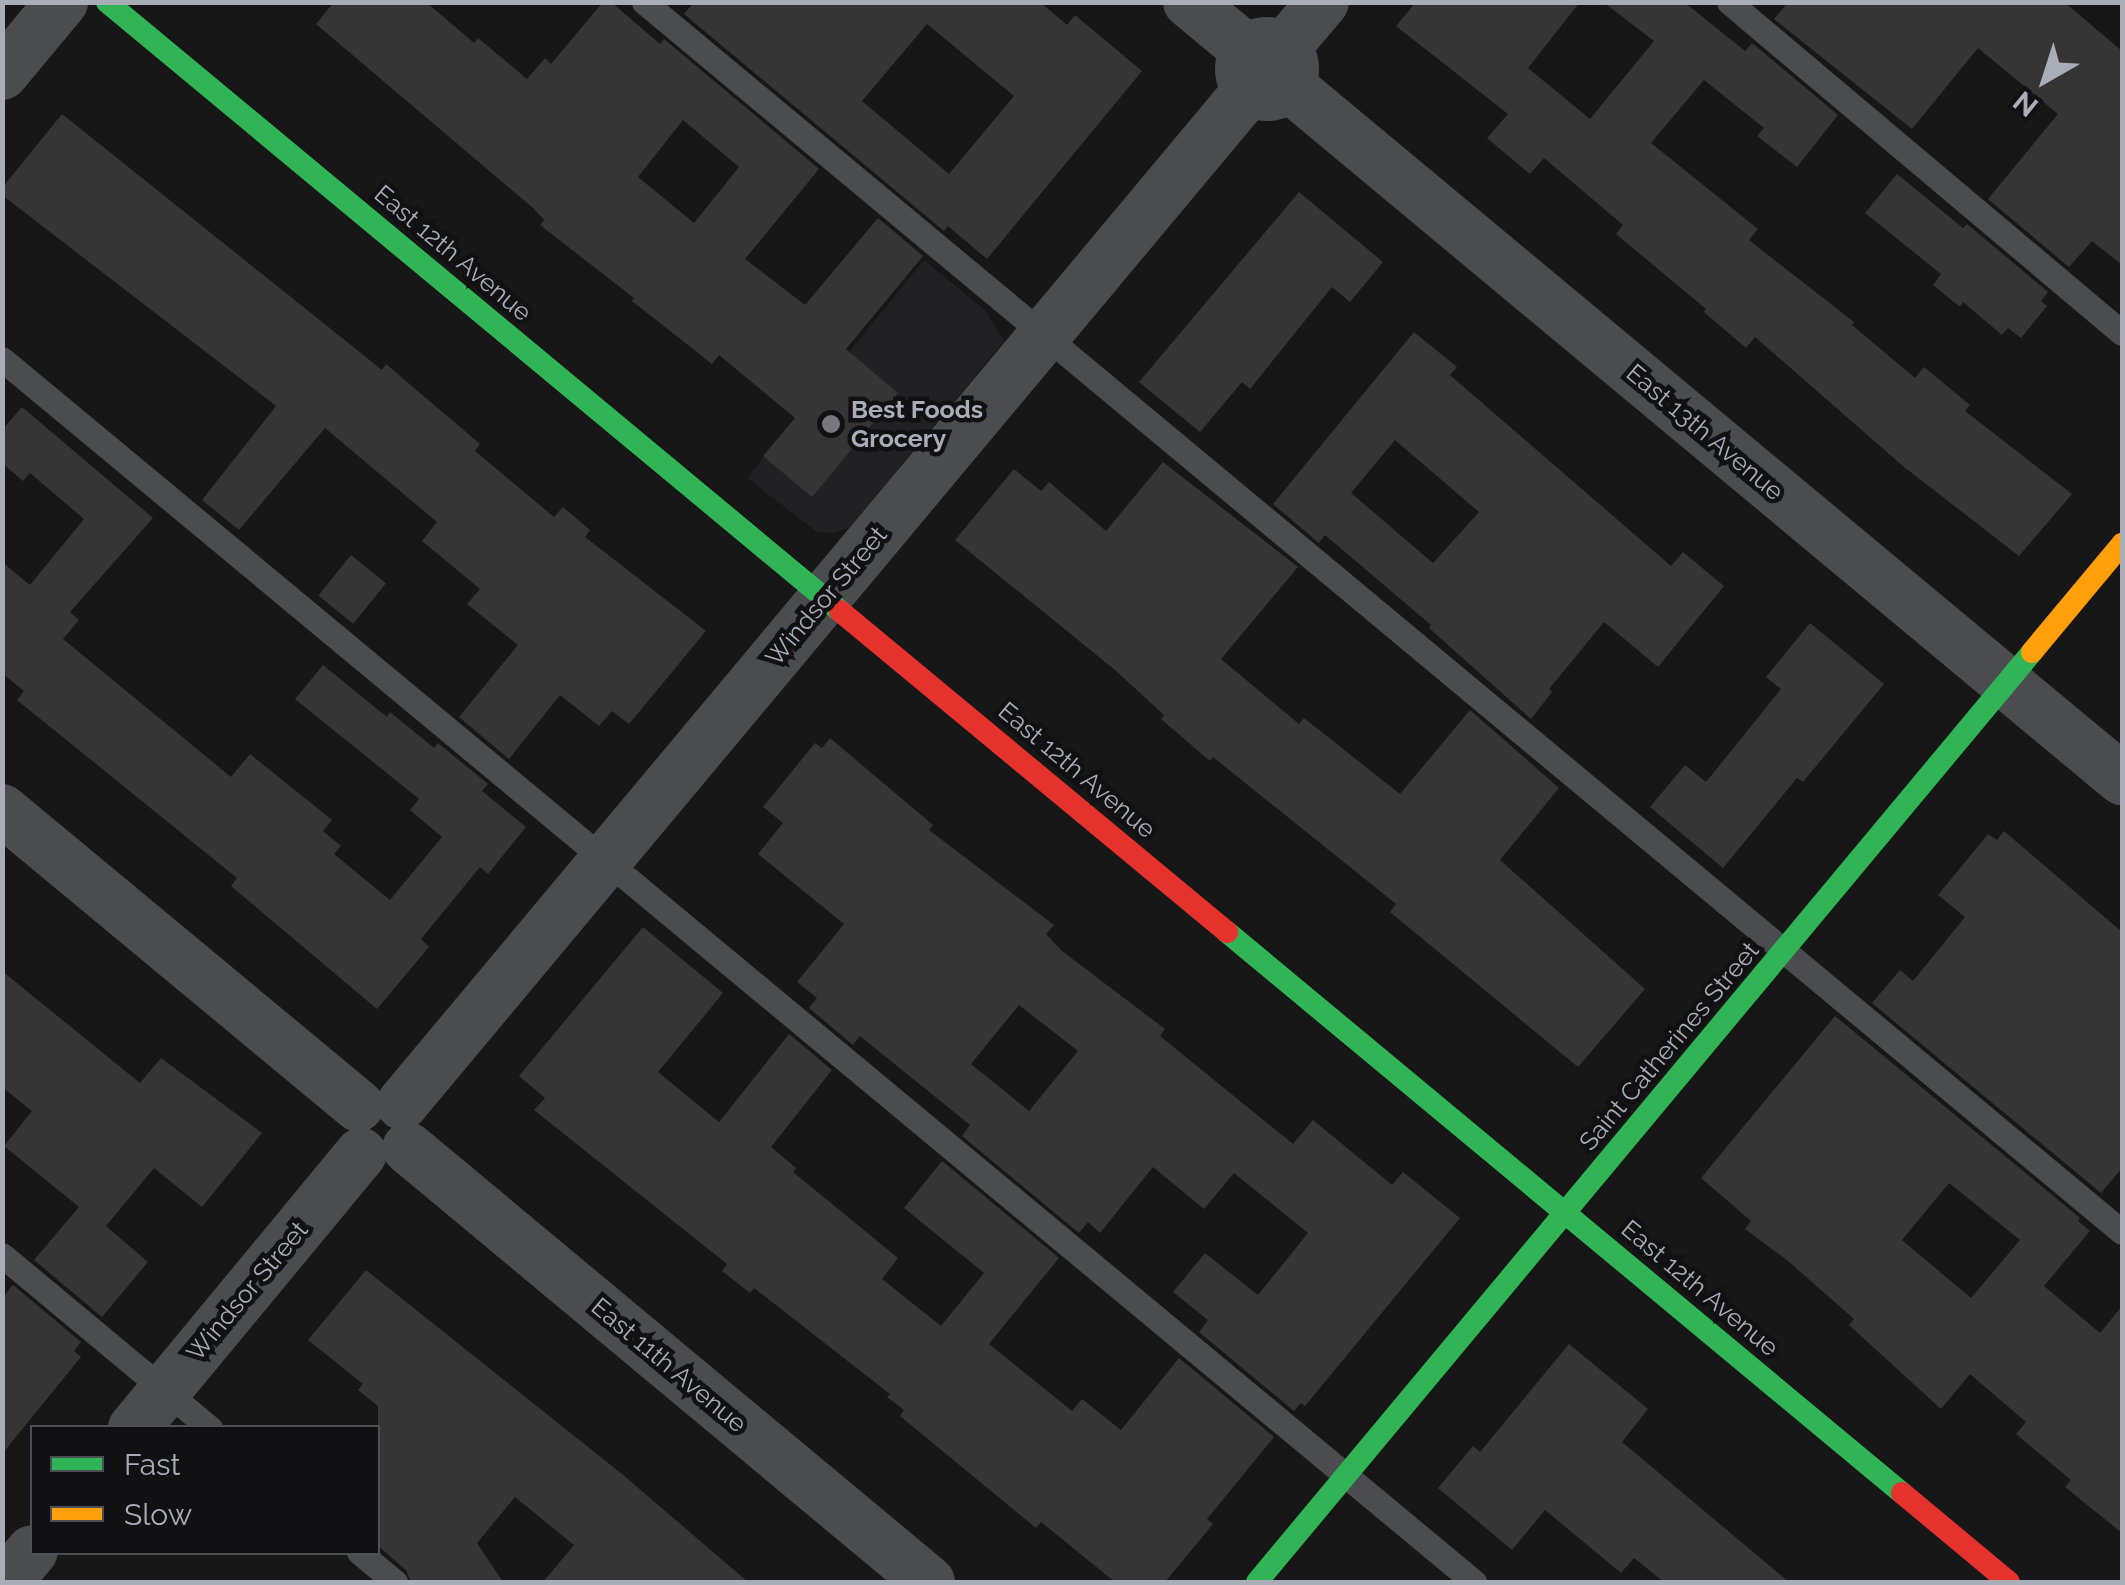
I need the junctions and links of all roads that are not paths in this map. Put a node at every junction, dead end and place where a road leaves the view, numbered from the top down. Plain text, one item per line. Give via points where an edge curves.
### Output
1 (62, 2) edge
2 (107, 2) edge
3 (644, 2) edge
4 (1189, 2) edge
5 (1322, 2) edge
6 (1729, 2) edge
7 (1267, 68) junction
8 (2, 74) edge
9 (2122, 333) edge
10 (1044, 337) junction
11 (2, 359) edge
12 (2122, 544) edge
13 (826, 597) junction
14 (2007, 683) junction
15 (2122, 779) edge
16 (2, 810) edge
17 (606, 861) junction
18 (1783, 952) junction
19 (382, 1128) junction
20 (1565, 1211) junction
21 (2122, 1232) edge
22 (2, 1255) edge
23 (149, 1409) edge
24 (200, 1425) edge
25 (1345, 1477) junction
26 (30, 1553) edge
27 (364, 1555) edge
28 (6, 1582) edge
29 (395, 1582) edge
30 (930, 1582) edge
31 (1258, 1582) edge
32 (1474, 1582) edge
33 (2009, 1582) edge

1 - 8 street
2 - 13 street, East 12th Avenue
3 - 10 lane
4 - 7 street, East 13th Avenue
5 - 7 street, Windsor Street
6 - 9 lane
7 - 10 street, Windsor Street
7 - 14 street, East 13th Avenue
10 - 13 street, Windsor Street
10 - 18 lane
11 - 17 lane
12 - 14 street, Saint Catherines Street
13 - 17 street, Windsor Street
13 - 20 street, East 12th Avenue
14 - 15 street, East 13th Avenue
14 - 18 street, Saint Catherines Street
16 - 19 street, East 11th Avenue
17 - 19 street, Windsor Street
17 - 25 lane
18 - 20 street, Saint Catherines Street
18 - 21 lane
19 - 23 street, Windsor Street
19 - 30 street, East 11th Avenue
20 - 25 street, Saint Catherines Street
20 - 33 street, East 12th Avenue
22 - 23 lane
23 - 24 lane
25 - 31 street, Saint Catherines Street
25 - 32 lane
26 - 28 street
27 - 29 lane

